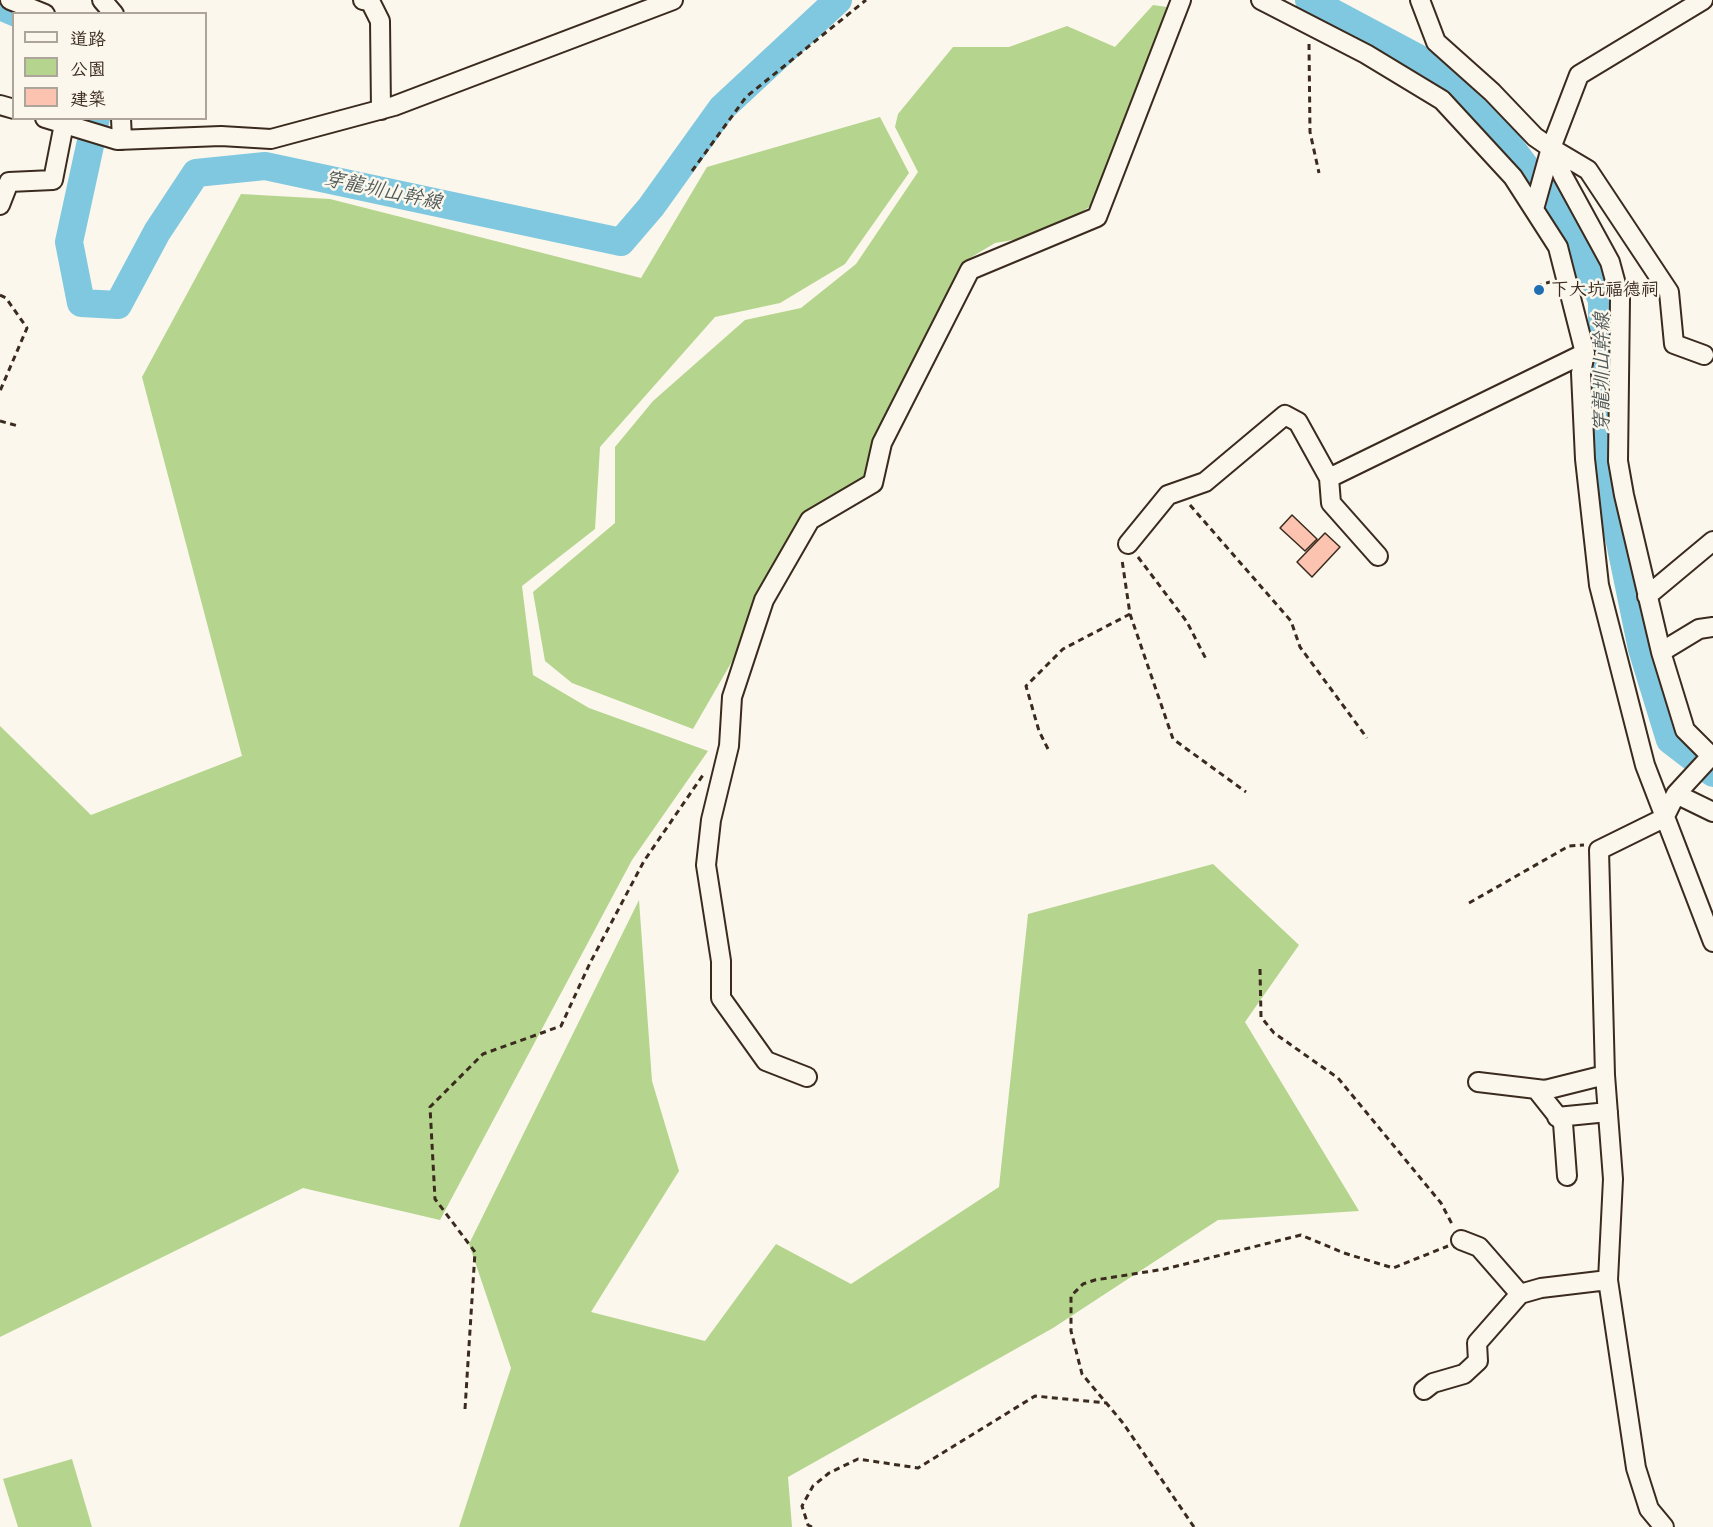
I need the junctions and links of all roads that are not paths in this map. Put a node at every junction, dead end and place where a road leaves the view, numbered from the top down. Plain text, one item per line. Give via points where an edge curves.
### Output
1 (10, 0) edge
2 (102, 0) edge
3 (363, 0) edge
4 (673, 0) edge
5 (1181, 0) edge
6 (1261, 0) edge
7 (1420, 0) edge
8 (1703, 0) edge
9 (40, 12) edge
10 (112, 12) edge
11 (381, 110) junction
12 (51, 120) edge
13 (121, 120) edge
14 (67, 125) junction
15 (119, 140) junction
16 (1551, 148) junction
17 (0, 205) edge
18 (1534, 210) junction
19 (1585, 353) junction
20 (1704, 355) dead end
21 (1329, 478) junction
22 (1713, 541) edge
23 (1128, 544) road end
24 (1378, 556) dead end
25 (1647, 596) junction
26 (1713, 627) edge
27 (1661, 652) junction
28 (1712, 757) edge
29 (1676, 794) junction
30 (1713, 812) edge
31 (1664, 818) junction
32 (1713, 942) edge
33 (1605, 1075) junction
34 (807, 1077) dead end
35 (1478, 1082) dead end
36 (1536, 1089) junction
37 (1608, 1113) junction
38 (1557, 1117) junction
39 (1567, 1176) dead end
40 (1461, 1240) road end
41 (1608, 1280) junction
42 (1520, 1294) junction
43 (1424, 1390) dead end
44 (1664, 1527) edge

1 - 9 street
2 - 10 street
3 - 11 street via 370,1 380,21
4 - 11 street
5 - 34 street via 1097,217 970,270 882,443 873,483 810,519 764,600 732,698 729,746 711,820 706,865 721,961 721,998 766,1061
6 - 18 street via 1366,54 1442,100 1513,177
7 - 16 street via 1436,42
8 - 16 street via 1579,75
11 - 15 street via 272,139 221,136
12 - 14 street
13 - 15 street
14 - 15 street
14 - 17 street via 53,180 9,182
16 - 18 street
16 - 20 street via 1588,170 1669,292 1674,344
16 - 25 street via 1610,262 1620,299 1618,461
18 - 19 street via 1558,247
19 - 21 street
19 - 31 street via 1581,373 1585,459 1599,585 1645,765
21 - 23 street via 1298,422 1284,416 1205,482 1168,495
21 - 24 street via 1331,503
22 - 25 street
25 - 27 street
26 - 27 street via 1699,629
27 - 28 street via 1686,730
28 - 29 street
29 - 30 street
29 - 31 street
31 - 32 street
31 - 33 street via 1599,850
33 - 36 street
33 - 37 street
35 - 36 street
36 - 38 street
37 - 38 street
37 - 41 street via 1613,1179
38 - 39 street via 1563,1124
40 - 42 street via 1479,1247
41 - 42 street
41 - 44 street via 1636,1468 1649,1509
42 - 43 street via 1476,1343 1478,1361 1464,1374 1433,1383

